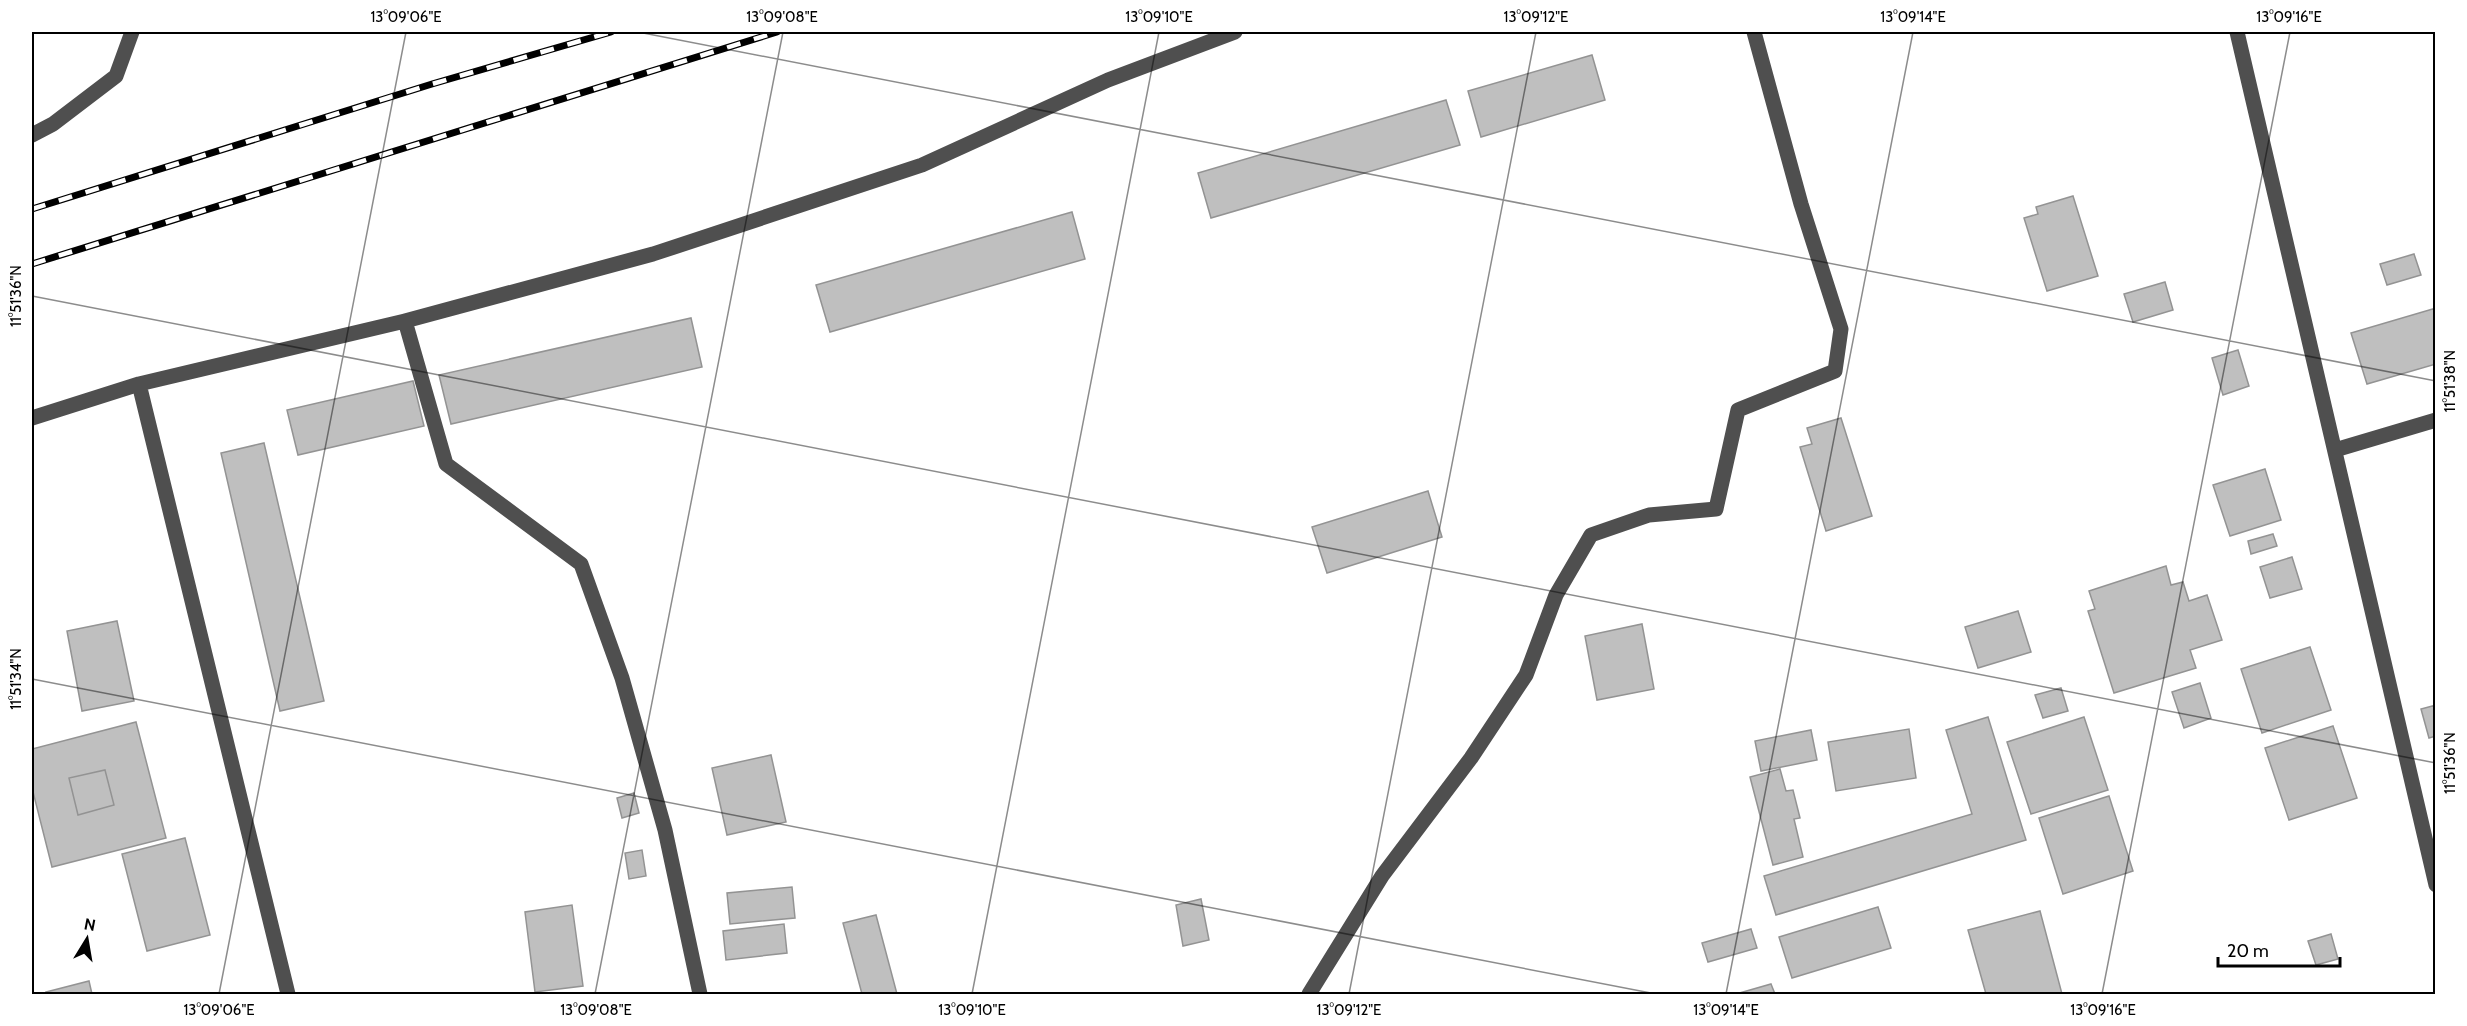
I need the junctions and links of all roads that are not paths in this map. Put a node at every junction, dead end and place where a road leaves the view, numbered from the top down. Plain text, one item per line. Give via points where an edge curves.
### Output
1 (132, 32) edge
2 (1235, 32) edge
3 (1754, 32) edge
4 (2237, 32) edge
5 (32, 135) edge
6 (405, 321) junction
7 (139, 384) junction
8 (32, 418) edge
9 (2436, 420) edge
10 (2335, 450) junction
11 (2436, 885) edge
12 (288, 994) edge
13 (700, 994) edge
14 (1309, 994) edge

1 - 5 street via 116,76
2 - 6 street via 1108,80 922,165 652,254
3 - 14 street via 1841,329 1835,371 1738,410 1716,509 1649,515 1591,535 1557,595 1526,675 1471,758 1382,876
4 - 10 street
6 - 7 street
6 - 13 street via 446,464 581,564 622,678 665,830
7 - 8 street
7 - 12 street
9 - 10 street
10 - 11 street

